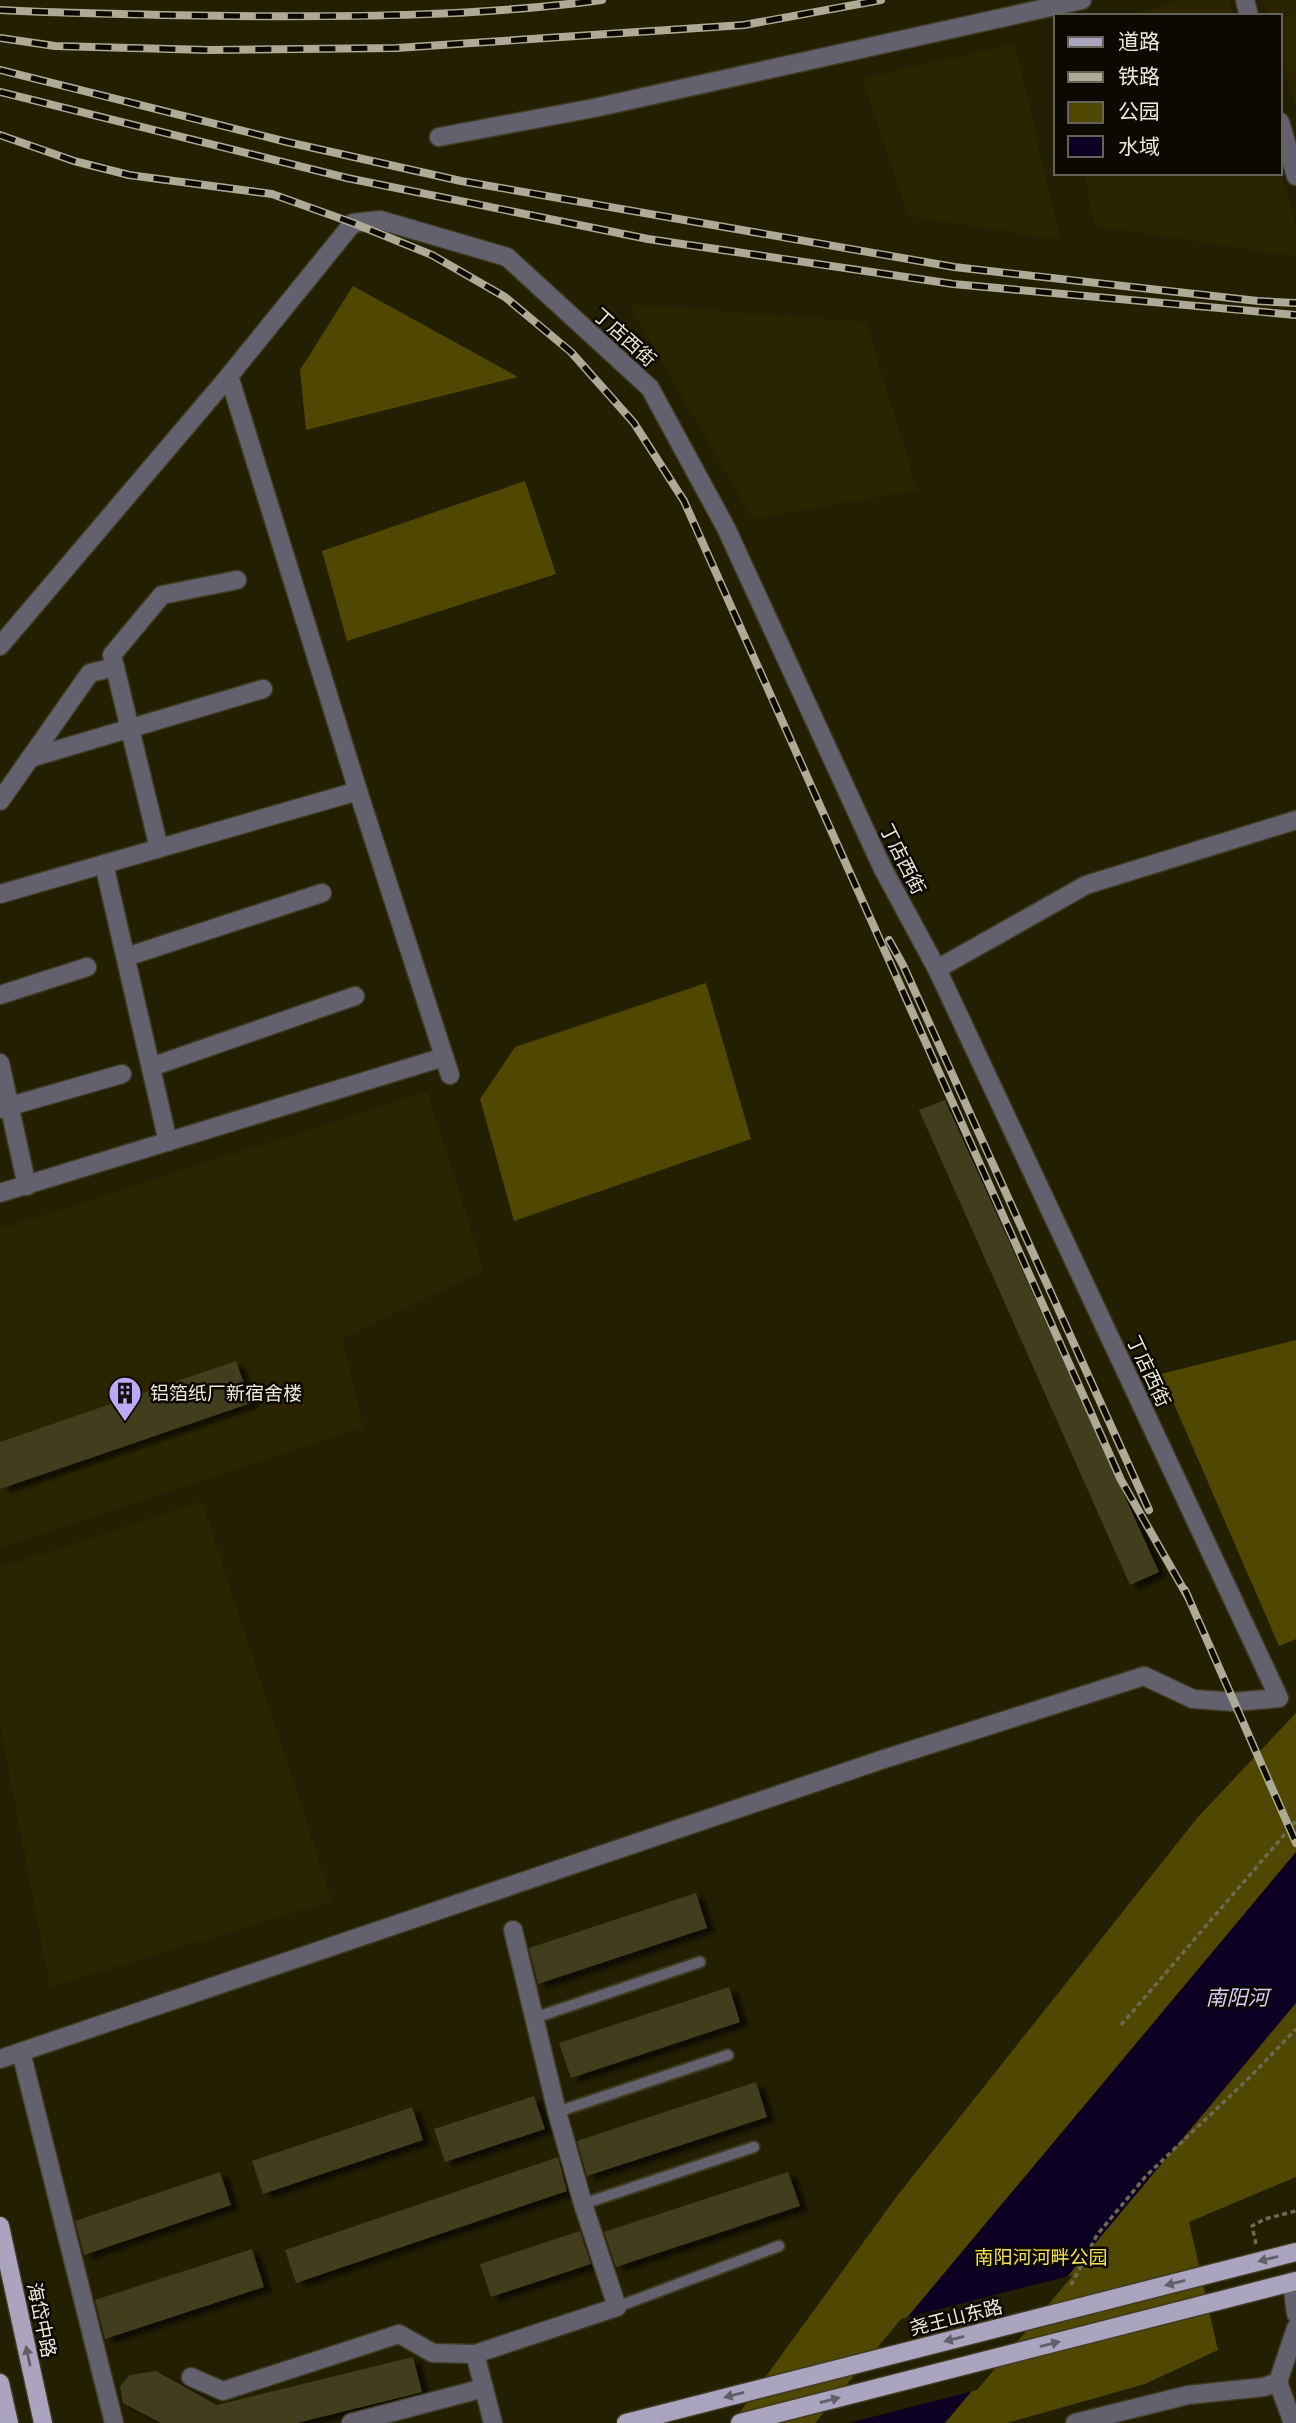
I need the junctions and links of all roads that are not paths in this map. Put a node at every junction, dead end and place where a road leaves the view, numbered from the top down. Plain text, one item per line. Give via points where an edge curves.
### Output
1 (1082, 0) edge
2 (1282, 129) edge
3 (439, 137) dead end
4 (1296, 176) edge
5 (229, 376) junction
6 (237, 580) dead end
7 (0, 646) edge
8 (116, 667) junction
9 (263, 689) dead end
10 (130, 728) junction
11 (30, 758) junction
12 (358, 791) junction
13 (0, 801) edge
14 (1296, 820) edge
15 (159, 848) junction
16 (104, 864) junction
17 (322, 893) dead end
18 (0, 894) edge
19 (125, 957) junction
20 (87, 967) dead end
21 (937, 969) junction
22 (0, 995) edge
23 (355, 996) dead end
24 (444, 1057) junction
25 (0, 1063) edge
26 (151, 1067) junction
27 (122, 1074) dead end
28 (450, 1075) dead end
29 (0, 1109) edge
30 (168, 1142) junction
31 (27, 1186) junction
32 (0, 1193) edge
33 (513, 1930) dead end
34 (699, 1962) dead end
35 (534, 2018) junction
36 (21, 2052) junction
37 (728, 2055) dead end
38 (0, 2059) edge
39 (557, 2112) junction
40 (754, 2147) dead end
41 (583, 2204) junction
42 (0, 2226) edge
43 (779, 2246) dead end
44 (1296, 2252) edge
45 (1294, 2282) edge
46 (617, 2307) junction
47 (1296, 2314) edge
48 (1296, 2328) edge
49 (475, 2354) junction
50 (191, 2376) dead end
51 (1278, 2382) junction
52 (0, 2383) edge
53 (484, 2388) junction
54 (9, 2423) edge
55 (43, 2423) edge
56 (114, 2423) edge
57 (351, 2423) edge
58 (494, 2423) edge
59 (625, 2423) edge
60 (740, 2423) edge
61 (1075, 2423) edge
62 (1293, 2423) edge

1 - 3 street via 594,108
2 - 4 street
5 - 7 street, 丁店西街
5 - 12 street
5 - 21 street, 丁店西街 via 352,223 380,220 507,257 650,387 726,528 883,869
6 - 8 street via 162,595 112,655
8 - 10 street
8 - 11 street via 90,673
9 - 10 street
10 - 11 street
10 - 15 street
11 - 13 street
12 - 15 street
12 - 24 street
14 - 21 street via 1086,885
15 - 16 street
16 - 18 street
16 - 19 street
17 - 19 street
19 - 26 street
20 - 22 street
21 - 36 street, 丁店西街 via 1279,1698 1193,1699 1144,1676 868,1764
23 - 26 street
24 - 28 street
24 - 30 street
25 - 31 street
26 - 30 street
27 - 29 street
30 - 31 street
31 - 32 street
33 - 35 street
34 - 35 lane
35 - 39 street
36 - 38 street
36 - 56 street
37 - 39 lane
39 - 41 street
40 - 41 lane
41 - 46 street
55 -> 42 main road, 海岱中路
43 - 46 lane
44 -> 59 main road, 尧王山东路
45 - 47 street
60 -> 45 main road
46 - 49 street
48 - 51 street
49 - 50 street via 433,2353 399,2334 223,2391
49 - 53 street
51 - 61 street via 1188,2395
51 - 62 street
52 - 54 main road
53 - 57 street
53 - 58 street

